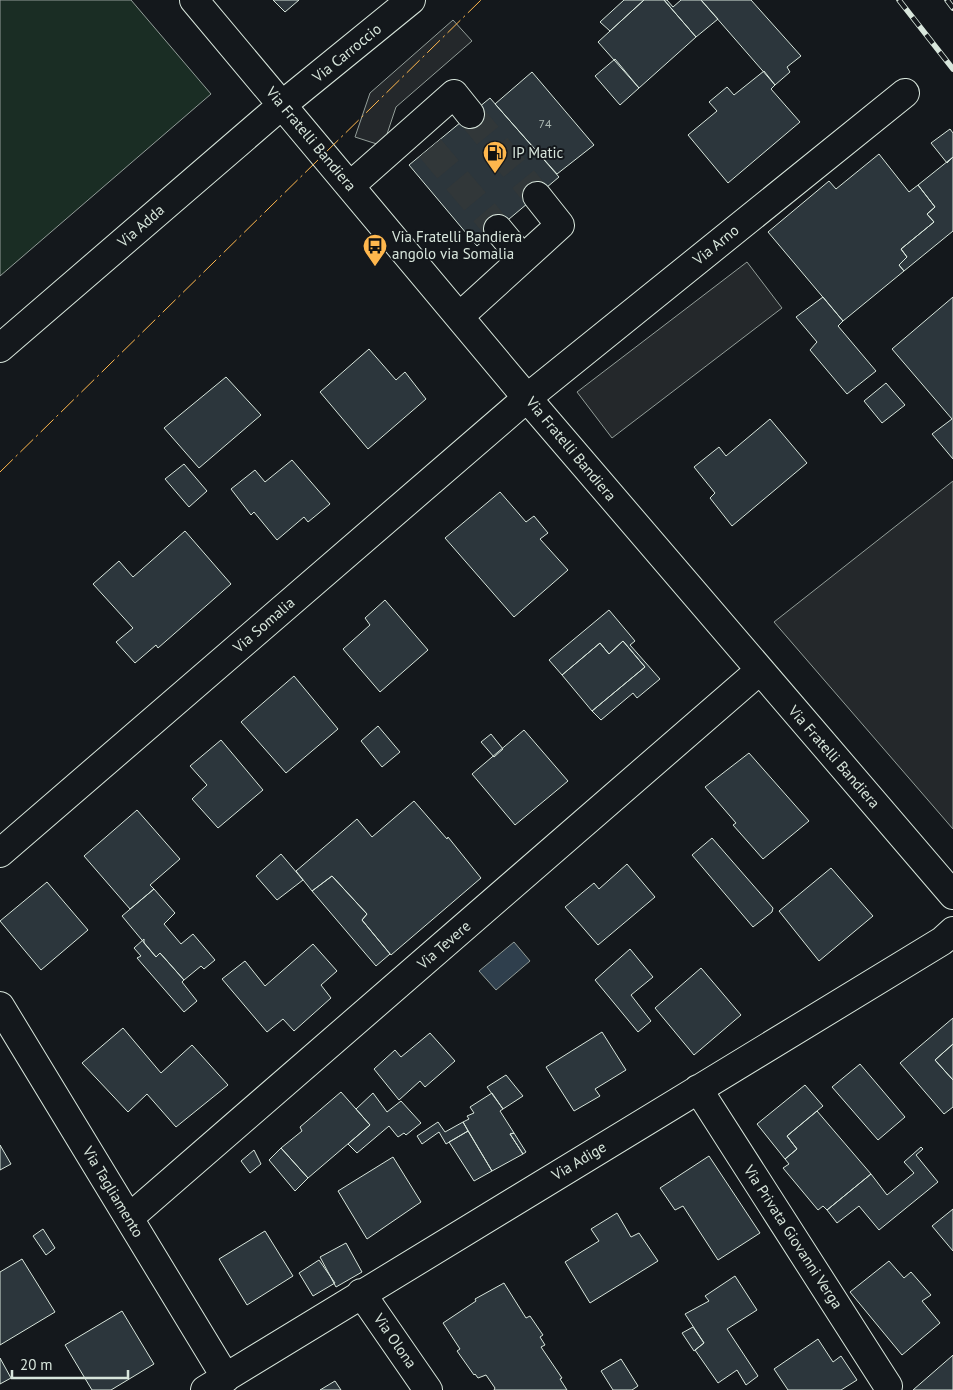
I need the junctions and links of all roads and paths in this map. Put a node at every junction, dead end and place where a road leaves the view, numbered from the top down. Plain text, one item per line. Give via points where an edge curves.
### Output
1 (194, 0) edge
2 (411, 0) edge
3 (904, 93) dead end
4 (282, 105) junction
5 (470, 114) tunnel mouth
6 (350, 186) junction
7 (537, 196) tunnel mouth
8 (498, 229) tunnel mouth
9 (522, 258) junction
10 (460, 316) junction
11 (0, 348) edge
12 (527, 398) junction
13 (759, 671) junction
14 (0, 853) edge
15 (953, 895) edge
16 (953, 931) edge
17 (0, 1006) edge
18 (698, 1089) junction
19 (129, 1218) junction
20 (361, 1293) junction
21 (215, 1384) edge
22 (888, 1386) dead end
23 (428, 1390) edge

1 - 4 street, Via Fratelli Bandiera
2 - 4 street, Via Carroccio
3 - 12 street, Via Arno
4 - 6 street, Via Fratelli Bandiera
4 - 11 street, Via Adda
5 - 6 street via 454,94 422,139
6 - 10 street, Via Fratelli Bandiera
7 - 9 street via 560,225
8 - 9 street
9 - 10 street
10 - 12 street, Via Fratelli Bandiera
12 - 13 street, Via Fratelli Bandiera
12 - 14 street, Via Somalia
13 - 15 street, Via Fratelli Bandiera
13 - 19 street, Via Tevere
16 - 18 street, Via Adige via 942,941
17 - 19 street, Via Tagliamento
18 - 20 street, Via Adige
18 - 22 street, Via Privata Giovanni Verga
19 - 21 street, Via Tagliamento
20 - 21 street, Via Adige
20 - 23 street, Via Olona

